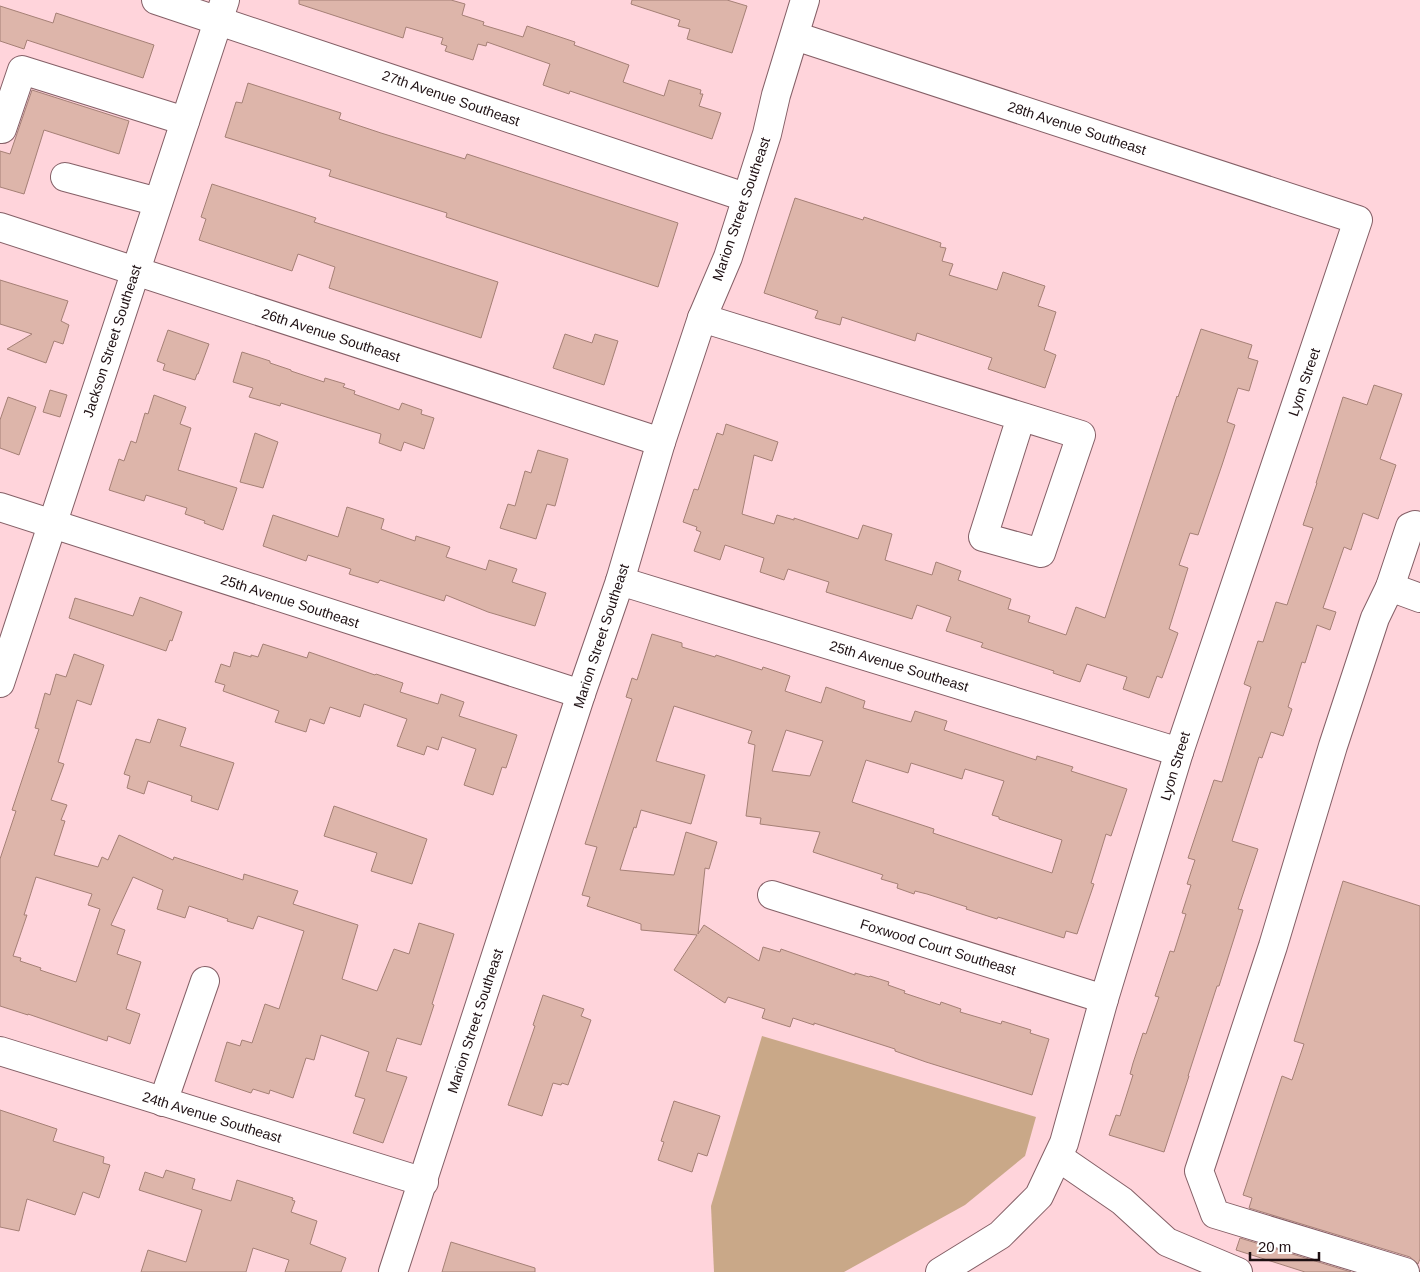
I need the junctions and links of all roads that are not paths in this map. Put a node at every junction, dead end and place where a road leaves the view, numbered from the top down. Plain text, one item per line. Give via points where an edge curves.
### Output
1 (156, 0) edge
2 (805, 0) edge
3 (222, 10) edge
4 (795, 36) junction
5 (185, 121) junction
6 (2, 129) dead end
7 (65, 177) dead end
8 (745, 198) junction
9 (158, 202) junction
10 (1358, 220) joint
11 (0, 227) edge
12 (135, 272) junction
13 (702, 318) junction
14 (1021, 417) junction
15 (662, 442) junction
16 (0, 507) edge
17 (51, 524) junction
18 (1420, 526) edge
19 (620, 581) junction
20 (1390, 588) junction
21 (1420, 598) edge
22 (0, 683) edge
23 (581, 694) junction
24 (1179, 752) junction
25 (772, 896) dead end
26 (205, 981) dead end
27 (1104, 999) junction
28 (0, 1052) edge
29 (162, 1102) junction
30 (1058, 1157) junction
31 (424, 1182) junction
32 (394, 1272) edge
33 (940, 1272) edge
34 (1238, 1272) edge
35 (1405, 1272) edge

1 - 3 street, 27th Avenue Southeast
2 - 4 street, Marion Street Southeast
3 - 5 street, Jackson Street Southeast
3 - 8 street, 27th Avenue Southeast
4 - 8 street, Marion Street Southeast
4 - 10 street, 28th Avenue Southeast
5 - 6 street via 22,70
5 - 9 street, Jackson Street Southeast
7 - 9 street
8 - 13 street, Marion Street Southeast via 728,257
9 - 12 street, Jackson Street Southeast
10 - 24 street, Lyon Street
11 - 12 street, 26th Avenue Southeast
12 - 15 street, 26th Avenue Southeast
12 - 17 street, Jackson Street Southeast
13 - 14 street
13 - 15 street, Marion Street Southeast
14 - 14 street via 1081,435 1041,553 983,537
15 - 19 street, Marion Street Southeast
16 - 17 street, 25th Avenue Southeast
17 - 22 street, Jackson Street Southeast
17 - 23 street, 25th Avenue Southeast
18 - 20 street via 1410,527
19 - 23 street, Marion Street Southeast
19 - 24 street, 25th Avenue Southeast
20 - 21 street
20 - 35 street via 1375,618 1199,1171 1215,1214
23 - 31 street, Marion Street Southeast
24 - 27 street, Lyon Street
25 - 27 street, Foxwood Court Southeast
26 - 29 street
27 - 30 street, Lyon Street
28 - 29 street, 24th Avenue Southeast
29 - 31 street, 24th Avenue Southeast
30 - 33 street, Lyon Street via 1039,1196 1000,1235
30 - 34 street via 1122,1201 1167,1242
31 - 32 street, Marion Street Southeast

